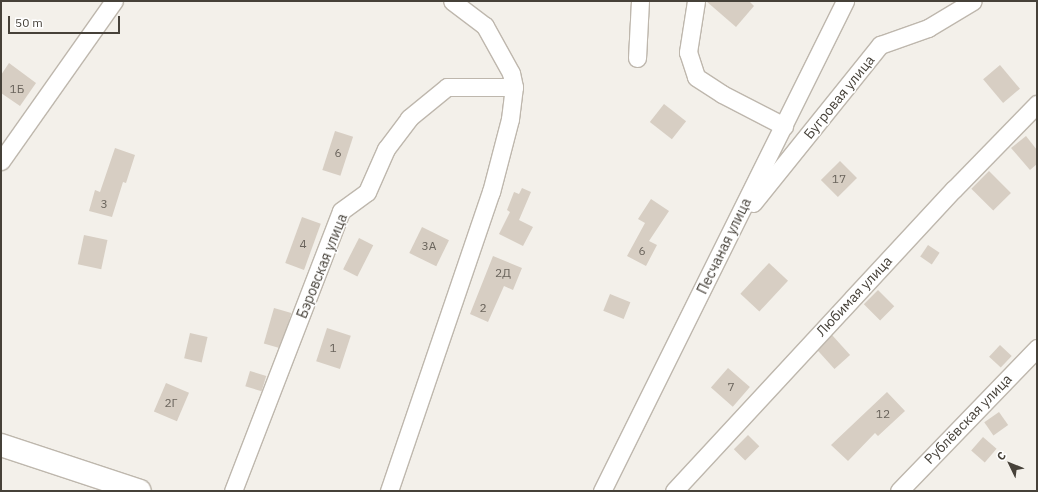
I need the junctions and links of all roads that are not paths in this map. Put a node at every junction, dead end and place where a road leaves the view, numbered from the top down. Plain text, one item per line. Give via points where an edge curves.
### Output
1 (114, 1) edge
2 (452, 1) edge
3 (640, 1) edge
4 (696, 1) edge
5 (845, 1) edge
6 (974, 1) edge
7 (637, 58) dead end
8 (514, 87) junction
9 (1037, 104) edge
10 (784, 126) junction
11 (1, 161) edge
12 (733, 228) junction
13 (1037, 348) edge
14 (1, 446) edge
15 (100, 484) edge
16 (140, 491) edge
17 (233, 491) edge
18 (389, 491) edge
19 (602, 491) edge
20 (674, 491) edge
21 (899, 491) edge

1 - 11 street
2 - 8 street via 485,26 511,73
3 - 7 street
4 - 10 street via 688,52 696,77 722,94
5 - 10 street, Песчаная улица
6 - 12 street, Бугровая улица via 928,28 880,45
8 - 17 street, Бэровская улица via 447,87 409,118 386,150 367,192 341,211
8 - 18 street via 510,120 491,192
9 - 20 street, Любимая улица via 943,201
10 - 12 street, Песчаная улица
12 - 19 street, Песчаная улица
13 - 21 street, Рублёвская улица
14 - 15 street
15 - 16 street

